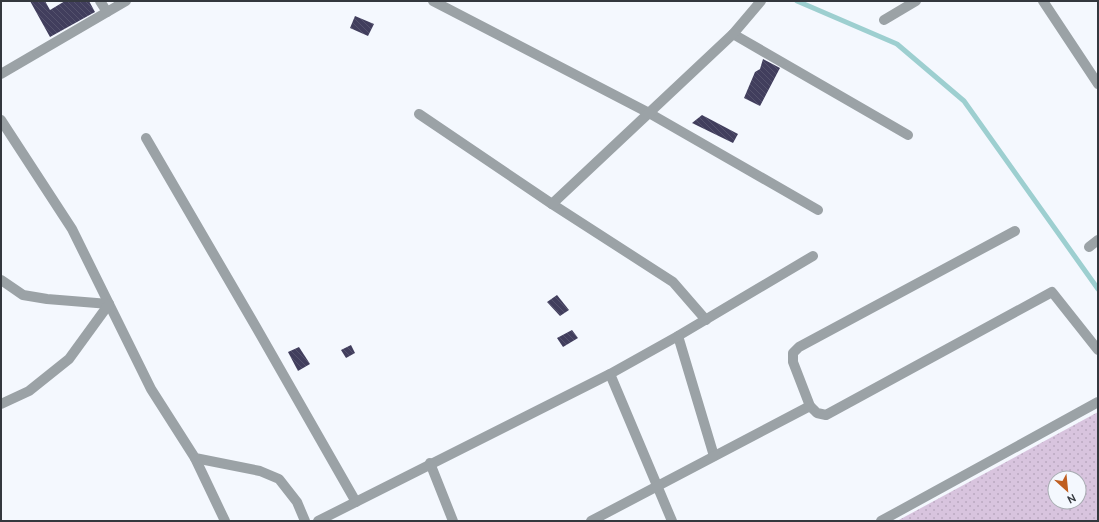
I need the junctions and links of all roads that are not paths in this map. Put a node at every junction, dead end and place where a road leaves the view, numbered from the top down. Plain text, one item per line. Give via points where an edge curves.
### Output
1 (100, 1) edge
2 (126, 1) edge
3 (433, 1) edge
4 (761, 1) edge
5 (916, 1) edge
6 (1043, 1) edge
7 (107, 12) junction
8 (884, 20) dead end
9 (733, 34) junction
10 (1, 74) edge
11 (1098, 84) edge
12 (649, 112) junction
13 (419, 114) dead end
14 (1, 120) edge
15 (908, 135) dead end
16 (146, 138) dead end
17 (552, 204) junction
18 (818, 210) dead end
19 (1015, 232) dead end
20 (1098, 240) edge
21 (1089, 247) dead end
22 (813, 256) dead end
23 (1, 280) edge
24 (109, 304) junction
25 (706, 320) junction
26 (678, 336) junction
27 (1098, 350) edge
28 (610, 374) junction
29 (1098, 402) edge
30 (1, 404) edge
31 (810, 406) junction
32 (714, 456) junction
33 (195, 458) junction
34 (430, 464) junction
35 (657, 486) junction
36 (356, 502) junction
37 (225, 521) edge
38 (305, 521) edge
39 (318, 521) edge
40 (453, 521) edge
41 (591, 521) edge
42 (672, 521) edge
43 (881, 521) edge

1 - 7 street
2 - 7 street
3 - 12 street
4 - 9 street
5 - 8 street
6 - 11 street
7 - 10 street
9 - 12 street
9 - 15 street
12 - 17 street
12 - 18 street
13 - 17 street
14 - 24 street via 72,229
16 - 36 street
17 - 25 street via 673,282
19 - 31 street via 799,347 793,353 793,362
20 - 21 street
22 - 25 street
23 - 24 street via 23,295
24 - 30 street via 70,359 29,391
24 - 33 street via 151,389
25 - 26 street
26 - 28 street
26 - 32 street
27 - 31 street via 1052,292 826,415 817,413
28 - 34 street
28 - 35 street
29 - 43 street
31 - 32 street
32 - 35 street
33 - 37 street
33 - 38 street via 260,471 279,479 297,502
34 - 36 street
34 - 40 street
35 - 41 street
35 - 42 street
36 - 39 street

